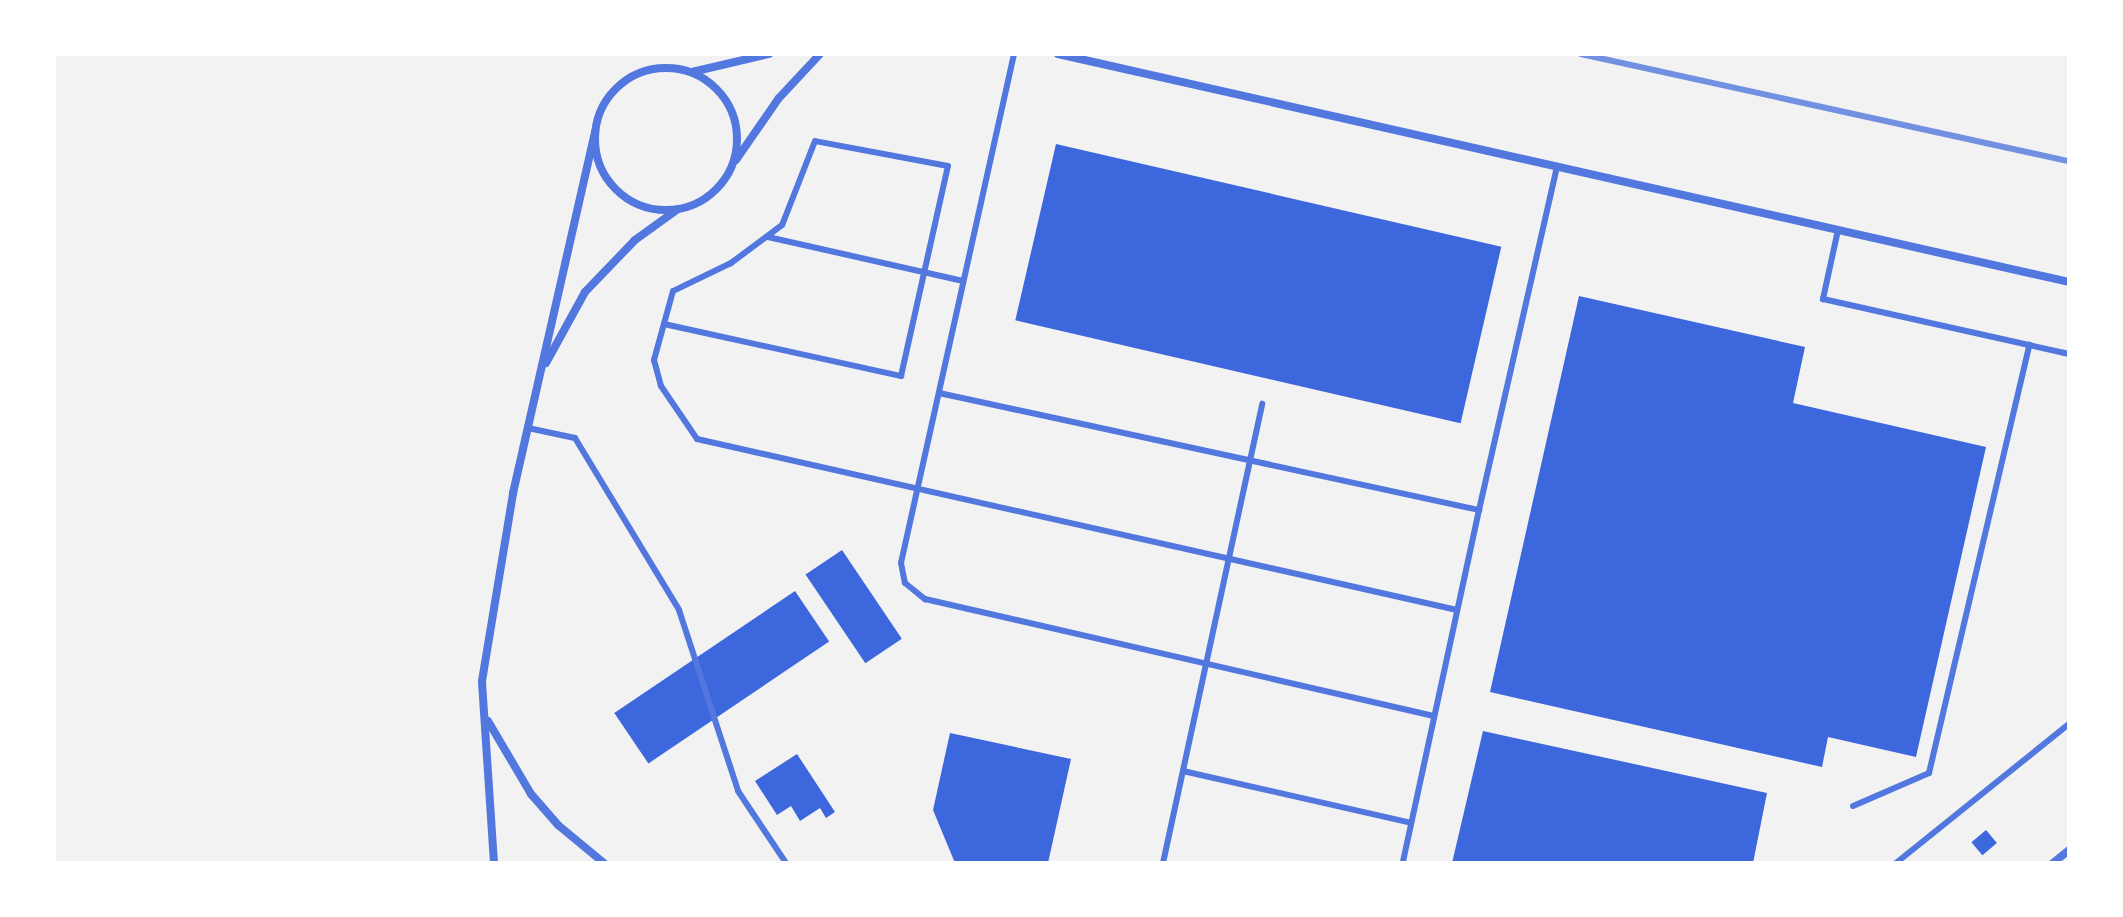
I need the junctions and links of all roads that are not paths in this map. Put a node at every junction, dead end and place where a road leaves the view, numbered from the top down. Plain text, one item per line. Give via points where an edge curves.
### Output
1 (769, 54) edge
2 (820, 54) edge
3 (1014, 54) edge
4 (1058, 54) edge
5 (692, 72) junction
6 (595, 131) junction
7 (733, 164) junction
8 (1557, 166) junction
9 (678, 209) junction
10 (1838, 230) junction
11 (768, 237) junction
12 (924, 272) junction
13 (963, 281) junction
14 (2069, 282) edge
15 (664, 324) junction
16 (2029, 345) junction
17 (2069, 354) edge
18 (542, 370) junction
19 (939, 393) junction
20 (1262, 404) dead end
21 (528, 428) junction
22 (1249, 461) junction
23 (917, 488) junction
24 (1479, 510) junction
25 (1229, 557) junction
26 (1457, 610) junction
27 (1206, 661) junction
28 (1434, 716) junction
29 (486, 717) junction
30 (2069, 724) edge
31 (1183, 771) junction
32 (1853, 806) dead end
33 (1411, 823) junction
34 (2069, 850) edge
35 (494, 863) edge
36 (604, 863) edge
37 (786, 863) edge
38 (1163, 863) edge
39 (1403, 863) edge
40 (1896, 863) edge
41 (2053, 863) edge

1 - 5 street
2 - 7 street via 779,98
3 - 13 lane
4 - 8 street
5 - 6 street via 655,68 637,73 609,97
5 - 7 street via 722,94 731,110 737,127
6 - 9 street via 601,168 618,190 641,205
6 - 18 street
7 - 9 street via 712,194
8 - 10 street
8 - 24 lane
9 - 18 street via 635,240 585,292
10 - 14 street
10 - 16 lane via 1823,299
11 - 12 lane
11 - 12 lane via 782,225 815,141 948,166
11 - 15 lane via 731,263 673,291
12 - 13 lane
12 - 15 lane via 901,376
13 - 19 lane
15 - 23 lane via 654,360 661,386 697,439
16 - 17 lane
16 - 32 lane via 1929,773
18 - 21 street
19 - 22 lane
19 - 23 lane
20 - 22 lane
21 - 29 street via 482,681
21 - 37 lane via 575,438 679,610 738,791
22 - 24 lane
22 - 25 lane
23 - 25 lane
23 - 27 lane via 901,563 905,583 925,599
24 - 26 lane
25 - 26 lane
25 - 27 lane
26 - 28 lane
27 - 28 lane
27 - 31 lane
28 - 33 lane
29 - 35 street
29 - 36 street via 531,794
30 - 40 lane
31 - 33 lane
31 - 38 lane
33 - 39 lane
34 - 41 street

